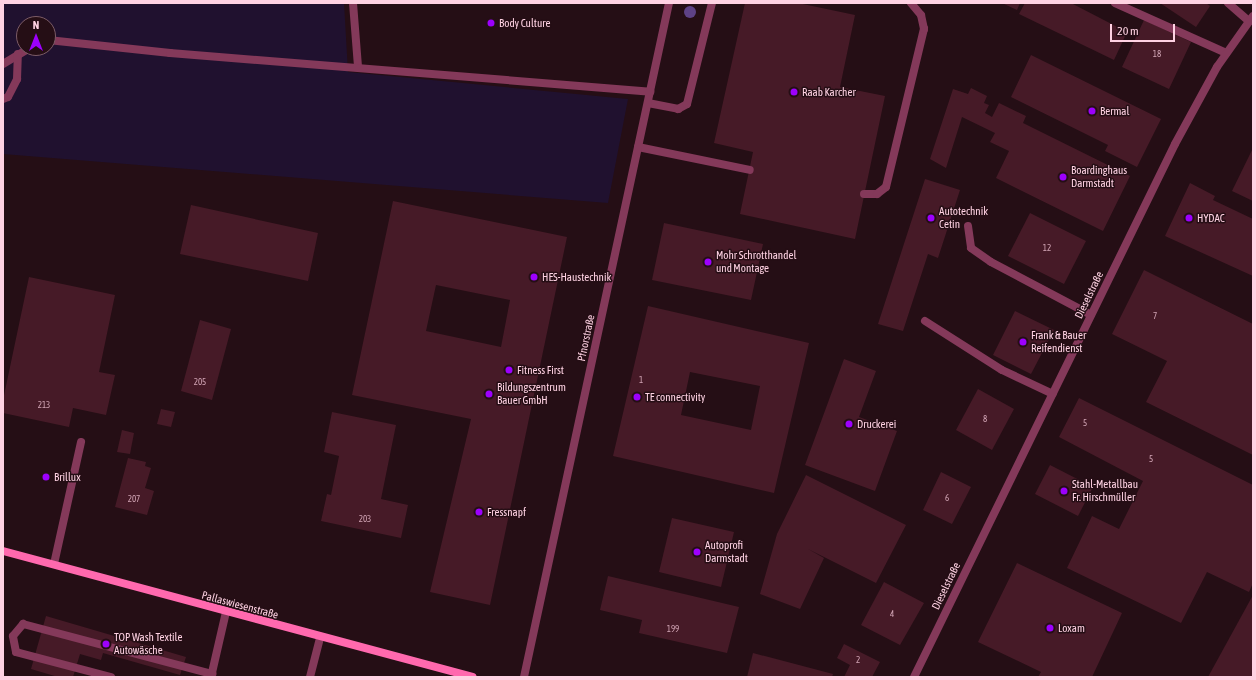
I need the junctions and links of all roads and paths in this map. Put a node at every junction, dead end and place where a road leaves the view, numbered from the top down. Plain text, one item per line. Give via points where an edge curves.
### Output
1 (353, 3) edge
2 (669, 3) edge
3 (712, 3) edge
4 (911, 3) edge
5 (1115, 3) edge
6 (1228, 3) edge
7 (1251, 19) edge
8 (56, 41) edge
9 (1226, 53) junction
10 (16, 55) edge
11 (18, 56) edge
12 (3, 64) edge
13 (358, 67) junction
14 (650, 92) junction
15 (3, 99) edge
16 (648, 103) junction
17 (638, 147) junction
18 (750, 170) dead end
19 (864, 194) dead end
20 (968, 226) dead end
21 (1091, 315) junction
22 (925, 321) dead end
23 (1053, 394) junction
24 (81, 442) dead end
25 (3, 551) edge
26 (12, 553) junction
27 (3, 557) edge
28 (54, 564) junction
29 (226, 612) junction
30 (320, 638) junction
31 (212, 675) edge
32 (111, 677) edge
33 (310, 677) edge
34 (472, 677) edge
35 (524, 677) edge
36 (914, 677) edge

1 - 13 street
2 - 14 street, Pfnorstraße
3 - 16 street via 687,104 678,109
4 - 19 street via 921,15 924,29 888,179 882,192
5 - 9 street
6 - 7 street
7 - 9 street, Dieselstraße
8 - 13 street via 170,53
9 - 21 street, Dieselstraße via 1175,144
10 - 12 street
11 - 15 street via 16,79 8,97
13 - 14 street
14 - 16 street, Pfnorstraße
16 - 17 street, Pfnorstraße
17 - 18 street
17 - 35 street, Pfnorstraße
20 - 21 street via 971,248 991,262
21 - 23 street, Dieselstraße
22 - 23 street via 1002,370
23 - 36 street, Dieselstraße
24 - 28 street
25 - 26 main road, Pallaswiesenstraße
26 - 27 street
26 - 28 main road, Pallaswiesenstraße
28 - 29 main road, Pallaswiesenstraße
29 - 30 main road, Pallaswiesenstraße
29 - 31 street
30 - 33 street
30 - 34 main road, Pallaswiesenstraße
31 - 32 street via 23,624 13,636 16,652

